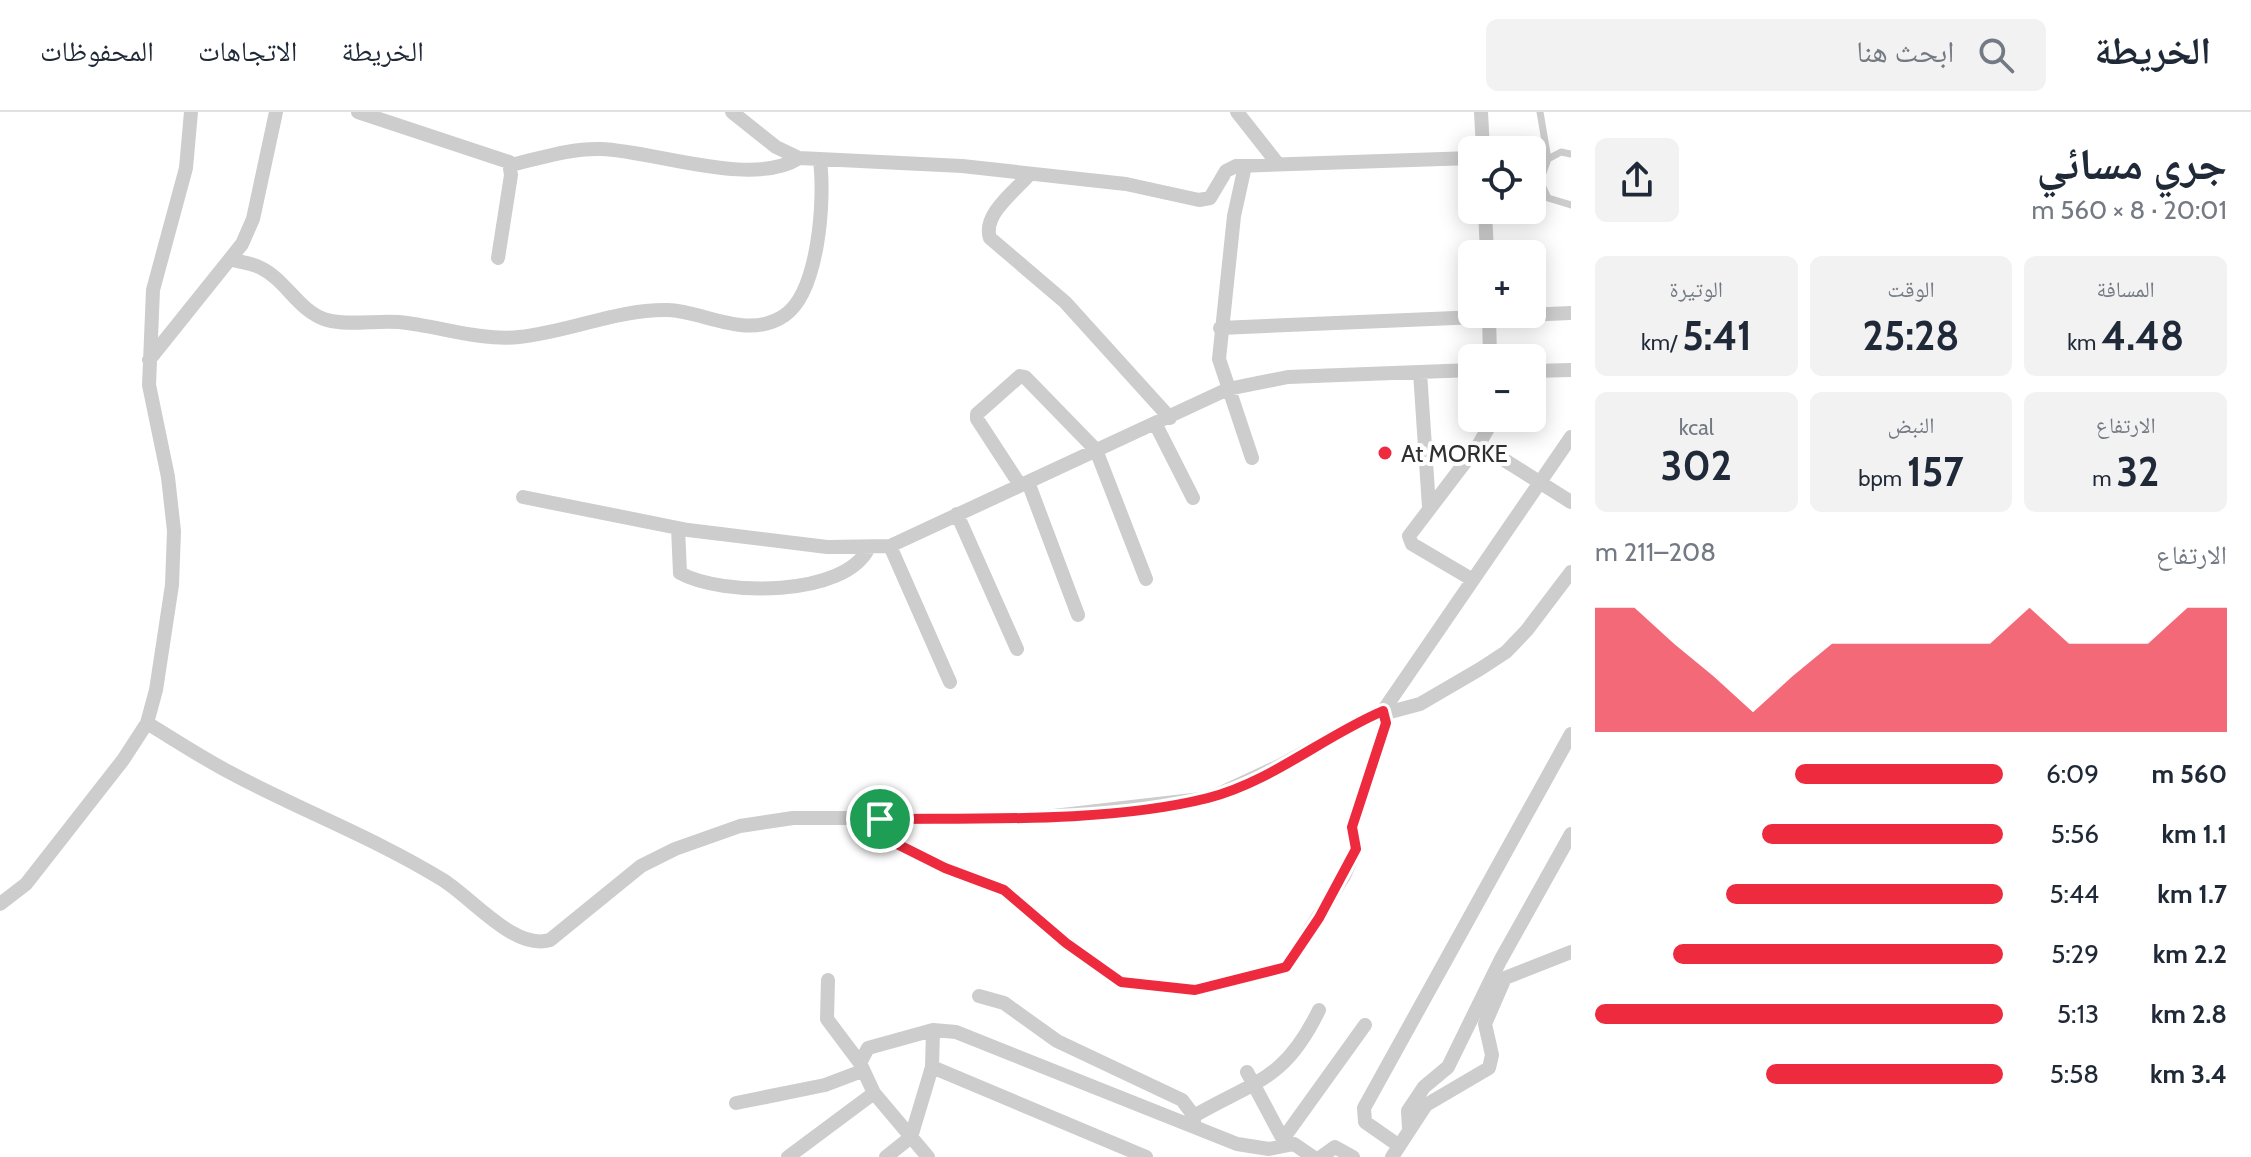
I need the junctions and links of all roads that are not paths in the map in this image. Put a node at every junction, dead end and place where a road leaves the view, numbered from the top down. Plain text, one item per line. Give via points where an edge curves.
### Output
1 (191, 112) edge
2 (276, 112) edge
3 (358, 112) edge
4 (732, 112) edge
5 (1237, 112) edge
6 (1481, 112) edge
7 (1540, 112) edge
8 (1482, 136) edge
9 (1571, 154) edge
10 (799, 158) junction
11 (1458, 158) edge
12 (1548, 159) junction
13 (820, 161) junction
14 (1278, 164) junction
15 (511, 165) junction
16 (1245, 166) junction
17 (1029, 175) junction
18 (1571, 205) edge
19 (498, 258) dead end
20 (232, 260) junction
21 (1571, 313) edge
22 (1546, 314) edge
23 (1458, 317) edge
24 (1220, 328) junction
25 (149, 360) junction
26 (1571, 370) edge
27 (1458, 371) edge
28 (1546, 371) edge
29 (1420, 372) junction
30 (1228, 389) junction
31 (1163, 421) junction
32 (1486, 432) edge
33 (1571, 437) edge
34 (1479, 444) junction
35 (1096, 450) junction
36 (1252, 458) dead end
37 (1542, 481) junction
38 (1024, 484) junction
39 (523, 497) dead end
40 (1193, 498) dead end
41 (1571, 502) edge
42 (1429, 507) junction
43 (957, 514) junction
44 (678, 528) junction
45 (890, 546) junction
46 (869, 547) junction
47 (1571, 572) edge
48 (1146, 579) dead end
49 (1473, 580) junction
50 (1078, 615) dead end
51 (1017, 649) dead end
52 (950, 682) dead end
53 (1383, 711) junction
54 (147, 723) junction
55 (1571, 734) edge
56 (880, 819) junction
57 (1571, 834) edge
58 (0, 904) edge
59 (1571, 952) edge
60 (828, 980) dead end
61 (979, 996) dead end
62 (1319, 1010) dead end
63 (1365, 1025) dead end
64 (933, 1030) junction
65 (861, 1067) junction
66 (932, 1067) junction
67 (1250, 1079) junction
68 (874, 1093) junction
69 (736, 1103) dead end
70 (1194, 1122) junction
71 (1409, 1128) junction
72 (911, 1137) junction
73 (1285, 1142) junction
74 (1395, 1151) edge
75 (788, 1157) edge
76 (886, 1157) edge
77 (928, 1157) edge
78 (1146, 1157) edge
79 (1313, 1157) edge
80 (1321, 1157) edge
81 (1353, 1157) edge

1 - 25 street via 186,168 153,290
2 - 20 street via 253,219
3 - 15 street
4 - 10 street
5 - 14 street
6 - 8 street
7 - 12 lane
9 - 12 lane via 1561,152
10 - 13 street
10 - 15 street via 777,168 745,168 589,149
11 - 14 street
12 - 18 lane via 1540,174 1542,191 1557,203
13 - 17 street via 910,160
13 - 20 street via 823,217 816,251 797,303 770,323 710,322 679,311 638,311 563,330 500,338 397,322 340,322 313,314 261,268
14 - 16 street
15 - 19 street
16 - 17 street via 1231,168 1205,200 1126,184
16 - 24 street
17 - 31 street via 994,214 990,238 1065,302
20 - 25 street
21 - 22 street
23 - 24 street
24 - 30 street via 1219,359
25 - 54 street via 151,399 170,491 174,560 166,640
26 - 28 street
27 - 29 street
29 - 30 street via 1288,377
29 - 42 street
30 - 31 street
30 - 36 street
31 - 35 street
31 - 40 street
32 - 34 street
33 - 37 street
34 - 37 street
34 - 42 street
35 - 38 street
35 - 38 street via 1020,376 977,419
35 - 48 street
37 - 41 street
37 - 49 street
38 - 43 street
38 - 50 street
39 - 44 street
42 - 49 street via 1410,542
43 - 45 street
43 - 51 street
44 - 46 street via 827,547
44 - 46 street via 680,573 773,589 800,588 830,578 857,564
45 - 46 street
45 - 52 street
47 - 53 street via 1506,652 1420,704
49 - 53 street
53 - 56 street via 1210,798 1036,818
53 - 56 street via 1386,723 1352,827 1356,849 1303,942 1286,967 1195,990 1121,982 1004,890 893,842
54 - 56 street via 230,772 409,860 527,941 550,940 641,866 740,826 793,818
54 - 58 street via 26,884
55 - 74 street via 1364,1108 1365,1122
57 - 71 street via 1448,1067 1424,1087 1408,1111
59 - 71 street via 1505,978 1485,1024 1492,1055 1489,1068 1426,1105
60 - 65 street via 827,1019
61 - 70 street via 1004,1003 1068,1047 1173,1095 1190,1107
62 - 67 street via 1297,1051 1275,1073
63 - 73 street
64 - 65 street via 868,1048
64 - 66 street
64 - 70 street via 956,1032
65 - 68 street
65 - 69 street via 825,1085
66 - 72 street
66 - 78 street
67 - 70 street
67 - 73 street
68 - 72 street
68 - 75 street
70 - 73 street via 1254,1149
71 - 74 street
72 - 76 street
72 - 77 street
73 - 79 street
80 - 81 street via 1335,1147

